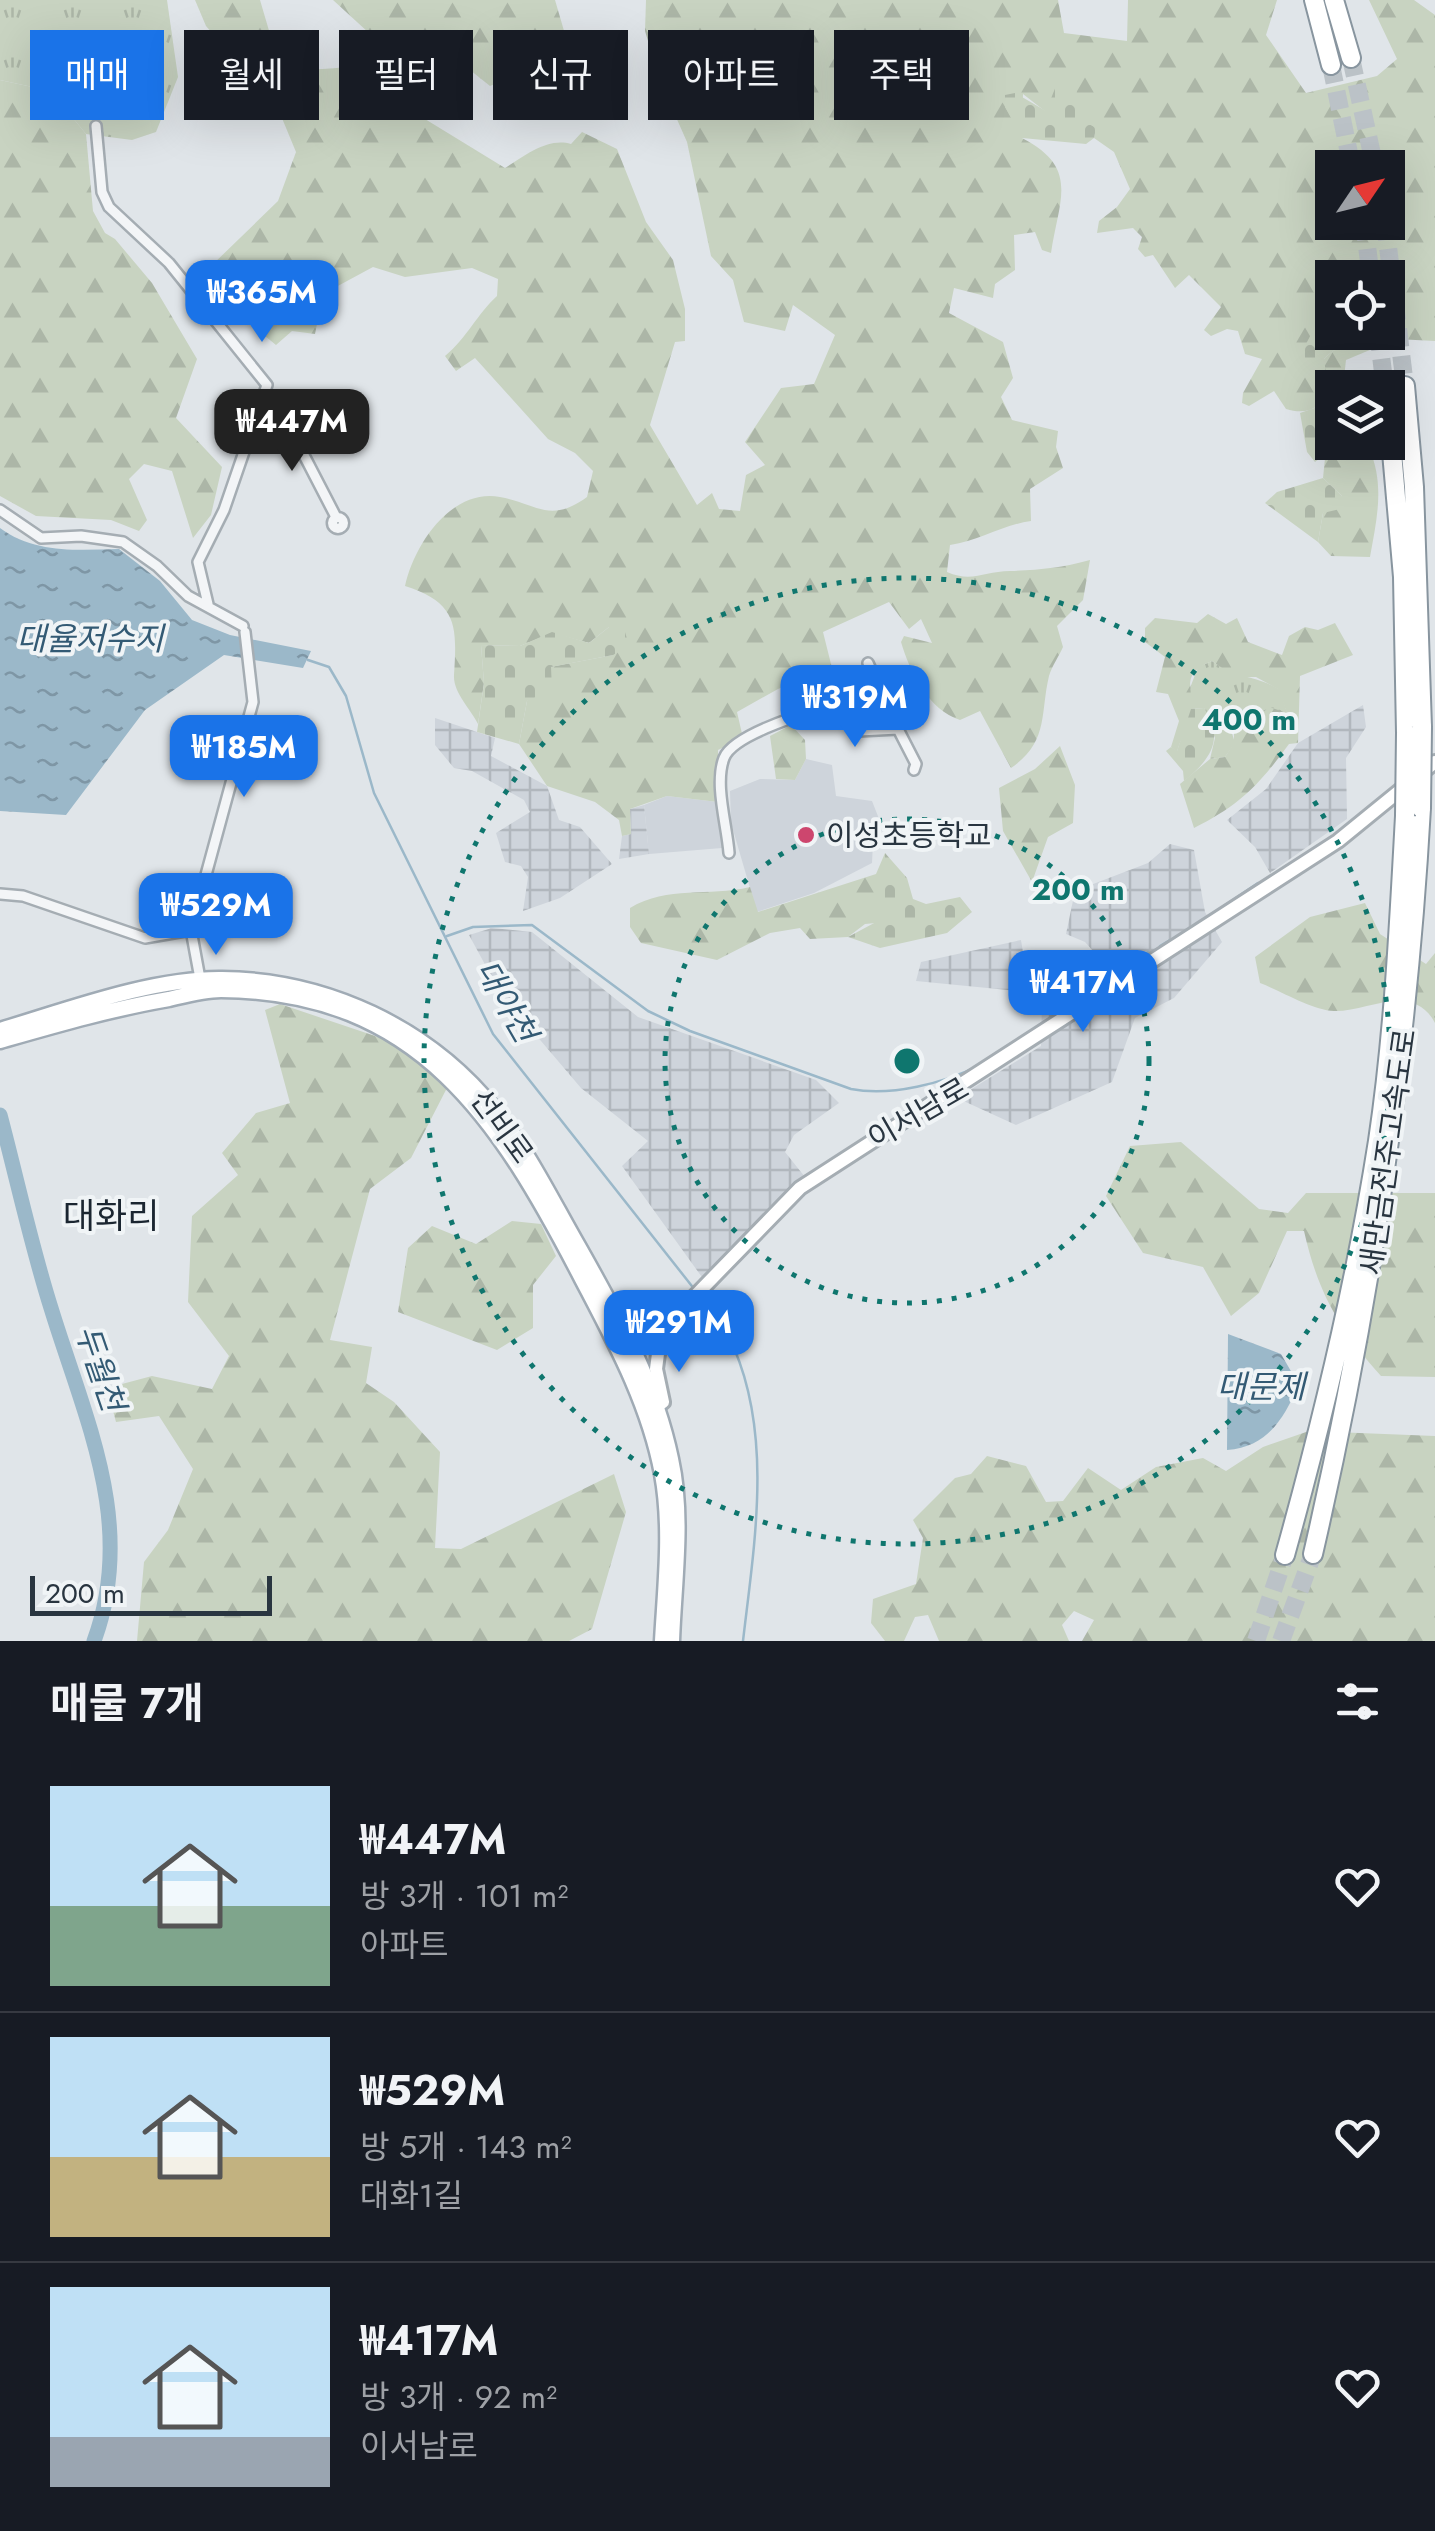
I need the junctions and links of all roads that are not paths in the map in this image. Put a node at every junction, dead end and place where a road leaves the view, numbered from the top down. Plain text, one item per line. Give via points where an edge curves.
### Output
1 (1314, 0) edge
2 (1334, 0) edge
3 (1351, 58) tunnel mouth
4 (1331, 66) tunnel mouth
5 (96, 126) dead end
6 (1405, 386) tunnel mouth
7 (257, 420) junction
8 (1395, 460) edge
9 (0, 510) edge
10 (336, 518) dead end
11 (1410, 577) junction
12 (208, 604) junction
13 (868, 664) dead end
14 (849, 700) junction
15 (1435, 762) edge
16 (914, 770) dead end
17 (1413, 812) junction
18 (730, 853) dead end
19 (0, 894) edge
20 (190, 930) junction
21 (201, 986) junction
22 (0, 1030) edge
23 (0, 1041) edge
24 (615, 1311) junction
25 (661, 1331) junction
26 (630, 1355) junction
27 (657, 1406) junction
28 (1313, 1554) tunnel mouth
29 (1284, 1556) tunnel mouth
30 (662, 1641) edge
31 (672, 1641) edge

1 - 4 highway
2 - 3 highway
5 - 7 street via 109,207 170,262 252,362 267,385
6 - 11 highway, 새만금전주고속도로
7 - 10 street via 292,432
7 - 12 street via 198,562
8 - 11 highway, 새만금전주고속도로
9 - 12 street via 41,538 123,542 188,596
11 - 17 highway, 새만금전주고속도로, bridge
12 - 20 street via 244,629 253,702
13 - 14 street via 875,694
14 - 16 street via 860,731 898,729
14 - 18 street via 788,718 724,756
15 - 25 main road, 이서남로 via 1310,860 800,1188
17 - 28 highway, 새만금전주고속도로 via 1412,978 1394,1123 1373,1265
17 - 29 highway, 새만금전주고속도로 via 1358,1264
19 - 20 street via 145,938
20 - 21 street
21 - 22 main road, 선비로 via 104,1000
21 - 23 main road, 선비로
21 - 24 main road, 선비로 via 294,986 340,999 440,1055 522,1148
21 - 26 main road, 선비로 via 314,1002 367,1021 452,1080 512,1152
24 - 25 main road via 622,1309 639,1328
24 - 26 main road, 선비로
25 - 26 main road, 이서남로
25 - 27 main road via 656,1369 663,1402
26 - 27 main road, 선비로
26 - 30 main road, 선비로 via 663,1480
27 - 31 main road, 선비로 via 676,1492

